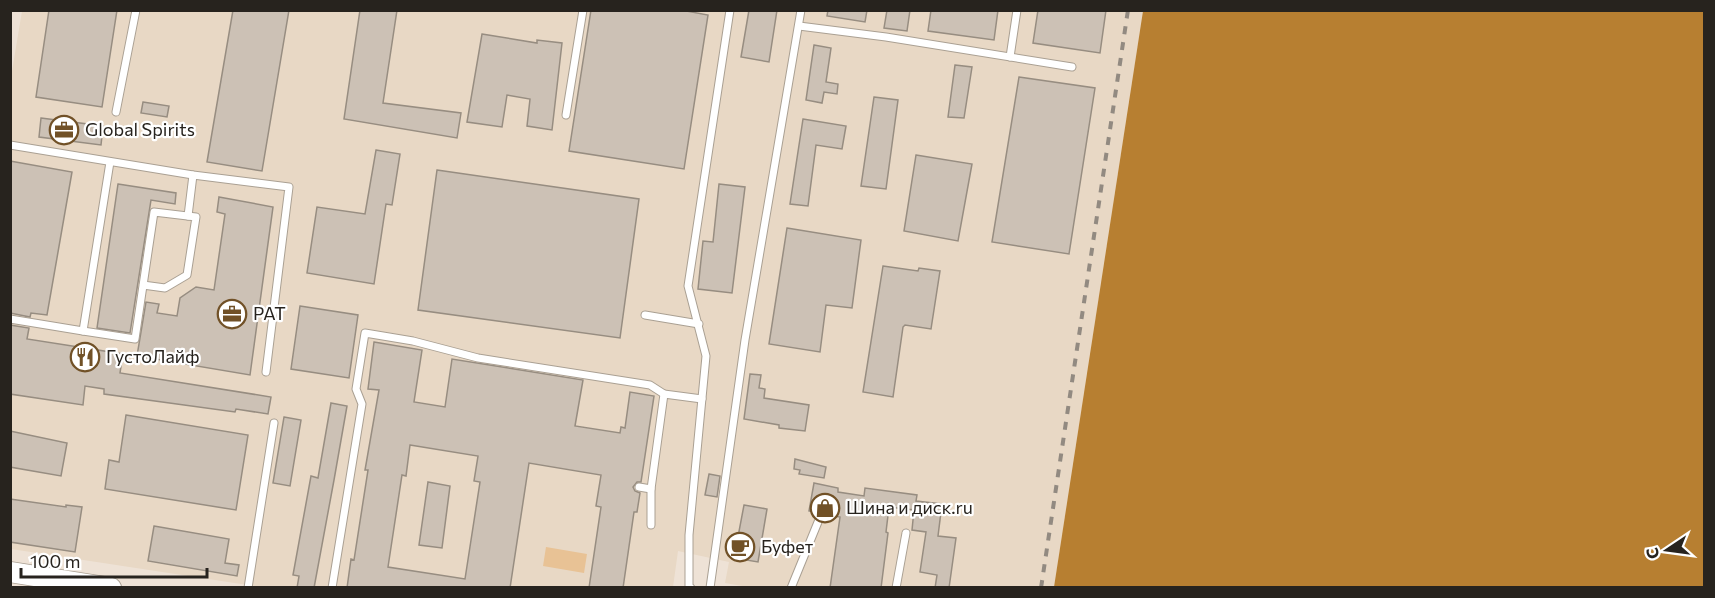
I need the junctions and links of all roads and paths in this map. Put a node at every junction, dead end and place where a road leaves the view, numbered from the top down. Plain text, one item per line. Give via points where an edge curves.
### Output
1 (136, 10) edge
2 (583, 10) edge
3 (730, 10) edge
4 (801, 10) edge
5 (1017, 10) edge
6 (798, 26) junction
7 (1010, 57) junction
8 (1072, 67) dead end
9 (116, 112) dead end
10 (566, 116) dead end
11 (10, 145) edge
12 (110, 162) junction
13 (193, 175) junction
14 (188, 216) junction
15 (143, 285) junction
16 (645, 315) dead end
17 (10, 319) edge
18 (699, 324) junction
19 (83, 331) junction
20 (266, 372) dead end
21 (664, 394) junction
22 (702, 399) junction
23 (274, 423) dead end
24 (639, 487) dead end
25 (651, 489) junction
26 (818, 522) dead end
27 (651, 525) dead end
28 (906, 533) dead end
29 (10, 572) edge
30 (111, 588) edge
31 (248, 588) edge
32 (332, 588) edge
33 (691, 588) edge
34 (710, 588) edge
35 (791, 588) edge
36 (896, 588) edge

1 - 9 lane
2 - 10 lane
3 - 18 lane via 688,286
4 - 6 lane
5 - 7 lane
6 - 7 lane
6 - 34 lane via 745,340
7 - 8 lane
11 - 12 lane
12 - 13 lane
12 - 19 lane
13 - 14 lane
13 - 20 lane via 289,187
14 - 15 lane via 154,212
14 - 15 lane via 195,217 187,275 165,288
15 - 19 lane via 135,339
16 - 18 lane
17 - 19 lane
18 - 22 lane via 706,356
21 - 22 lane
21 - 25 lane
21 - 32 lane via 650,385 478,358 366,333 356,389 362,404
22 - 33 lane via 689,535
23 - 31 lane
24 - 25 lane
25 - 27 lane
26 - 35 lane
28 - 36 lane
29 - 30 main road

